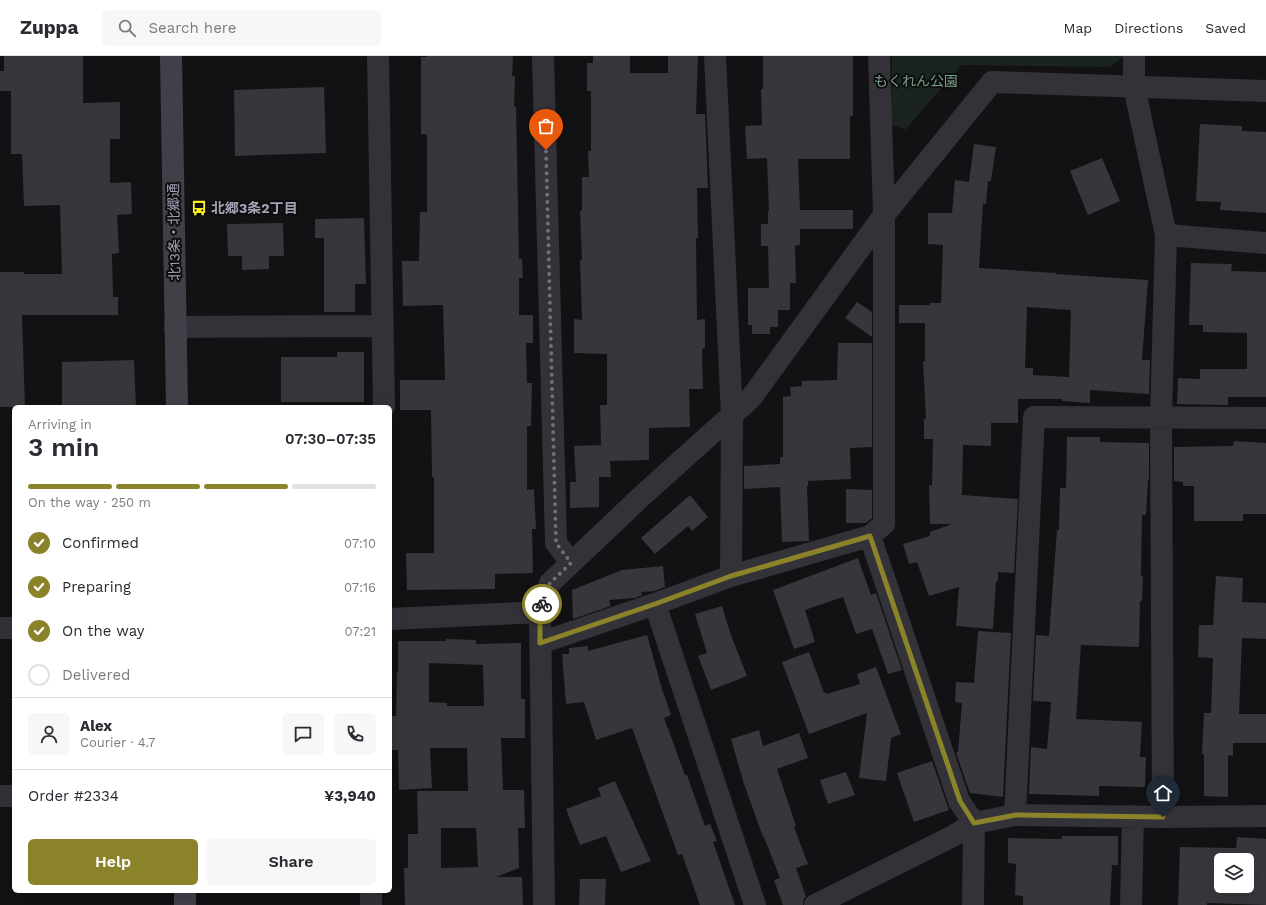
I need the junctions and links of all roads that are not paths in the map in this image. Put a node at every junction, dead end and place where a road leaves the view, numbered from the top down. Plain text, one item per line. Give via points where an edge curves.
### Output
1 (171, 56) edge
2 (378, 56) edge
3 (543, 56) edge
4 (715, 56) edge
5 (879, 56) edge
6 (1134, 56) edge
7 (1134, 87) junction
8 (1266, 91) edge
9 (884, 215) junction
10 (1166, 235) junction
11 (1266, 243) edge
12 (382, 326) junction
13 (175, 327) junction
14 (177, 405) edge
15 (384, 405) edge
16 (732, 416) junction
17 (1161, 418) junction
18 (1266, 418) edge
19 (870, 536) junction
20 (571, 563) junction
21 (731, 576) junction
22 (655, 604) junction
23 (540, 612) junction
24 (392, 619) edge
25 (0, 628) edge
26 (12, 628) edge
27 (540, 643) junction
28 (0, 796) edge
29 (12, 796) edge
30 (1016, 815) junction
31 (1133, 816) junction
32 (1266, 816) edge
33 (1163, 817) junction
34 (974, 823) junction
35 (185, 893) edge
36 (371, 893) edge
37 (185, 905) edge
38 (371, 905) edge
39 (544, 905) edge
40 (755, 905) edge
41 (815, 905) edge
42 (973, 905) edge
43 (1131, 905) edge

1 - 13 main road, 北13条・北郷通
2 - 12 street
3 - 20 street via 556,543
4 - 16 street
5 - 9 street
6 - 7 street
7 - 8 street
7 - 9 street via 992,82
7 - 10 street
9 - 16 street via 751,398
9 - 19 street via 884,524
10 - 11 street
10 - 17 street
12 - 13 street
12 - 15 street
13 - 14 main road, 北13条・北郷通
16 - 20 street
16 - 21 street
17 - 18 street
17 - 30 street via 1034,417
17 - 33 street
19 - 21 street
19 - 34 street via 960,801
20 - 23 street via 550,583
21 - 22 street
22 - 27 street
22 - 40 street
23 - 24 street
23 - 27 street
25 - 26 street
27 - 39 street
28 - 29 street
30 - 31 street
30 - 34 street
31 - 33 street
31 - 43 street
32 - 33 street
34 - 41 street
34 - 42 street
35 - 37 main road
36 - 38 street

